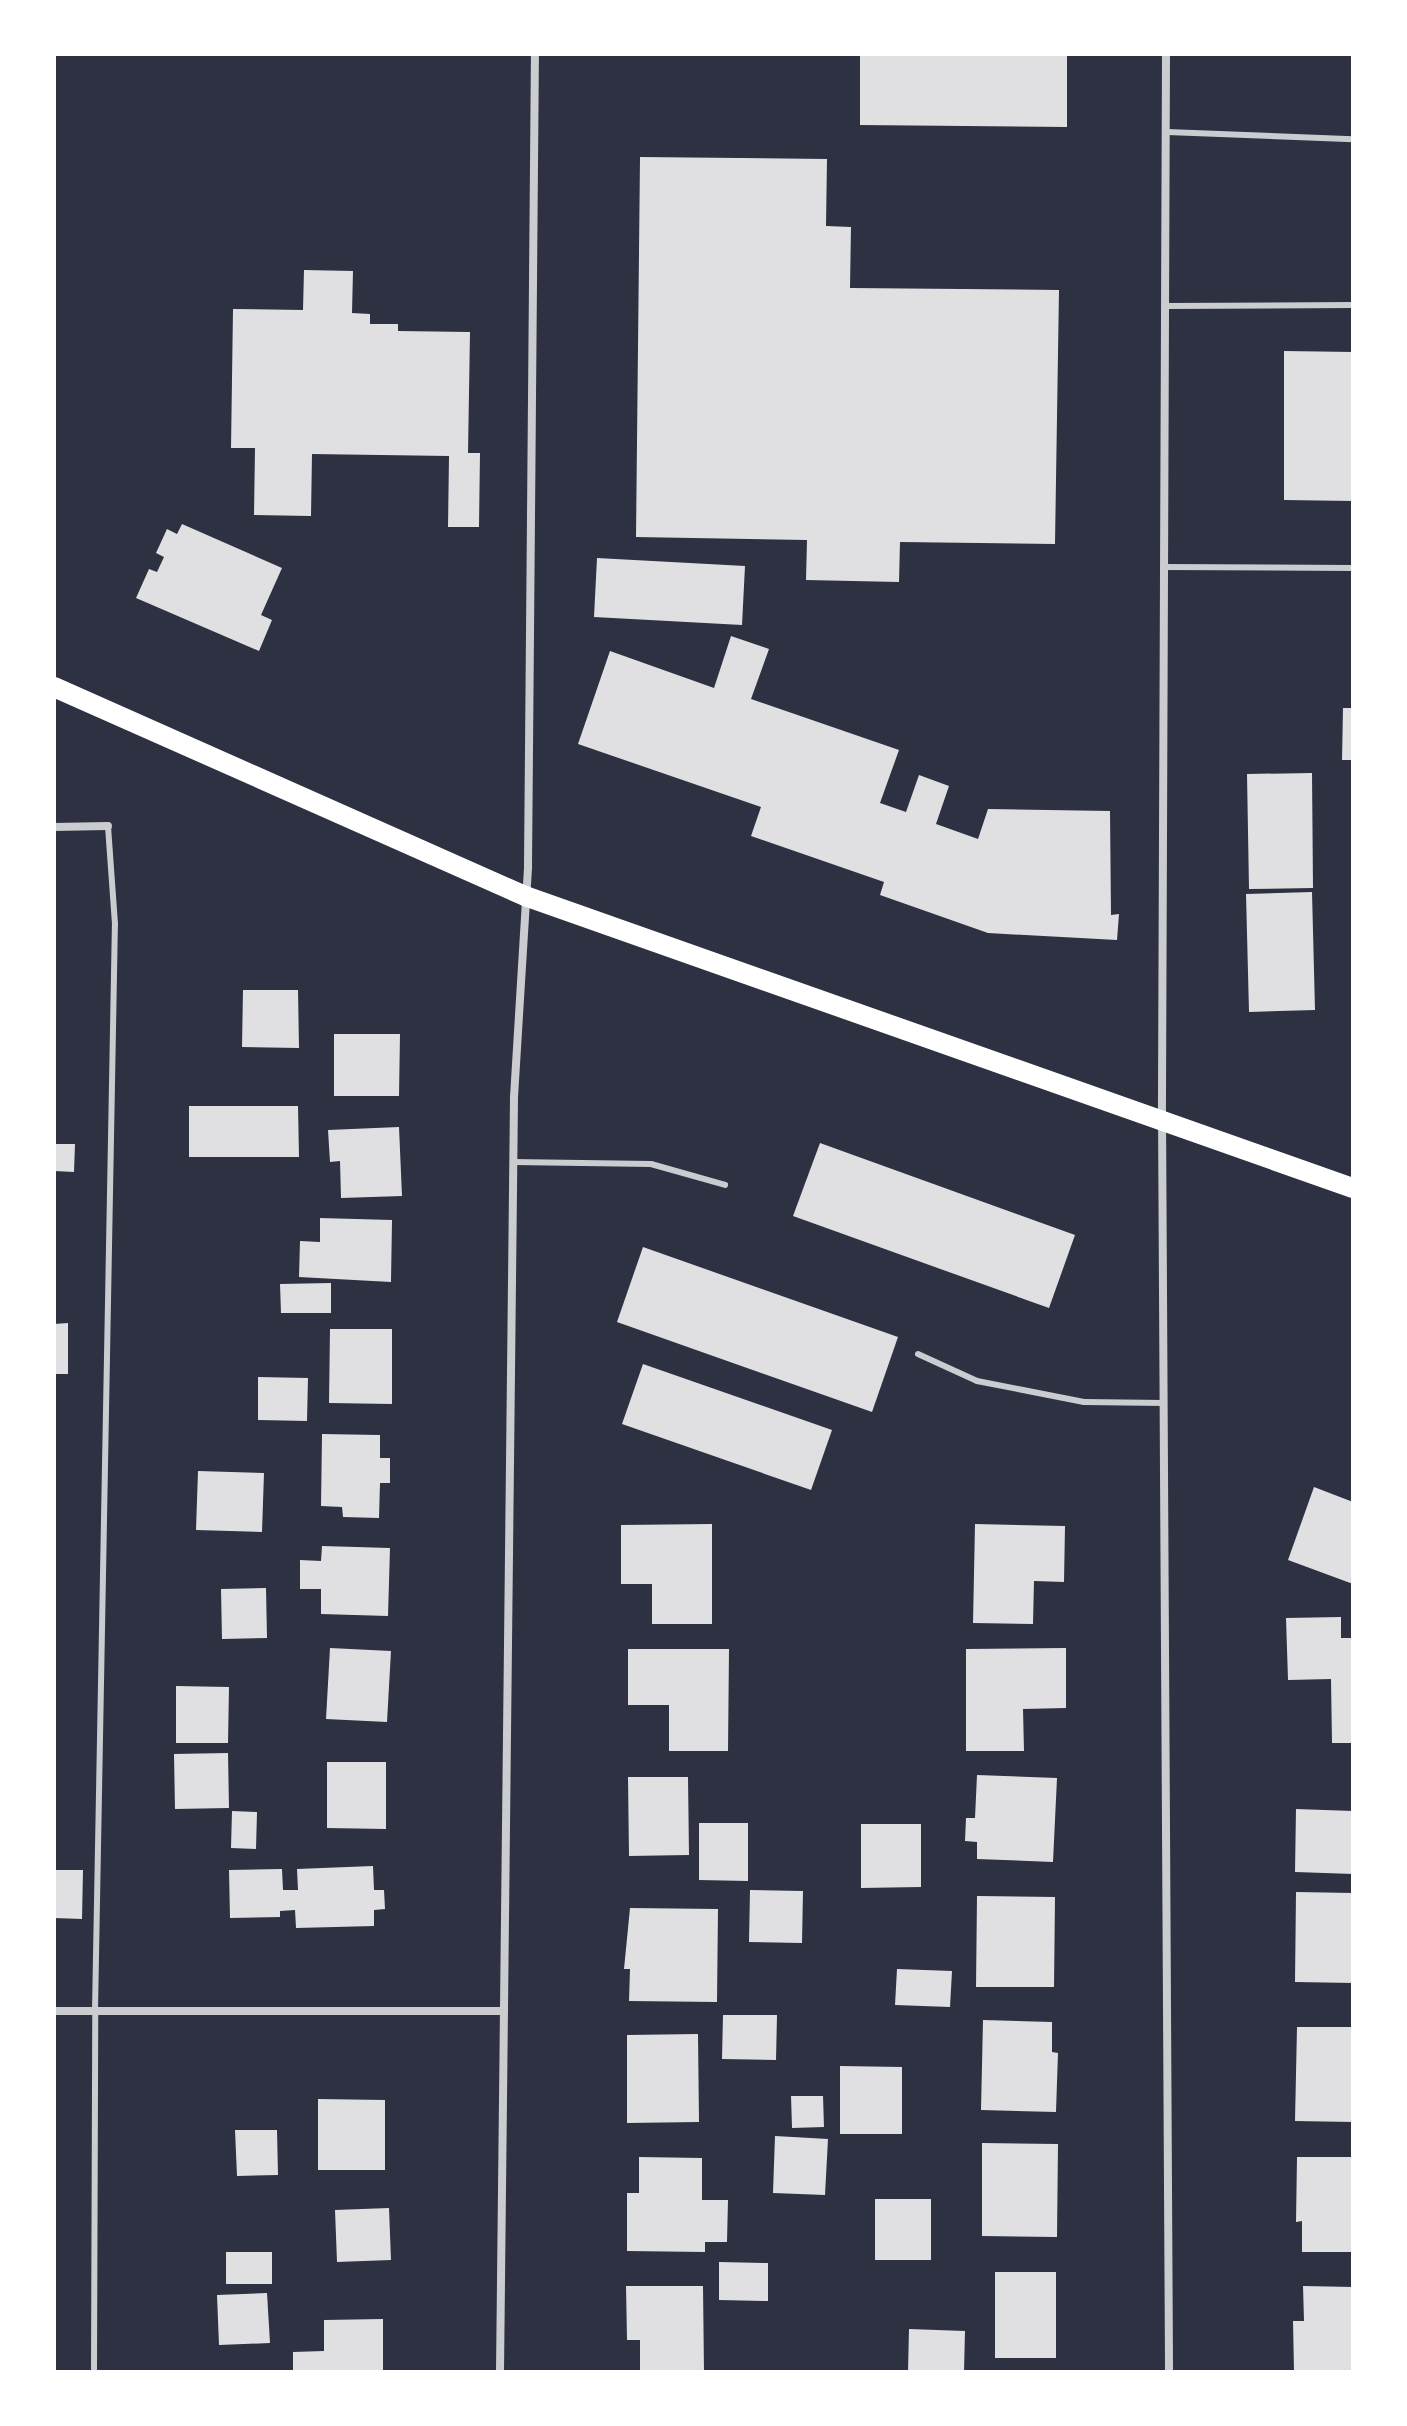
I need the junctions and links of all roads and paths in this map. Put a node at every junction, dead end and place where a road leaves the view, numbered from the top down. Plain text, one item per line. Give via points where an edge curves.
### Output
1 (535, 54) edge
2 (1166, 54) edge
3 (1167, 132) junction
4 (1353, 139) edge
5 (1353, 305) edge
6 (1166, 306) junction
7 (1163, 567) junction
8 (1353, 568) edge
9 (54, 687) edge
10 (108, 826) joint
11 (54, 827) edge
12 (525, 896) junction
13 (1164, 1123) junction
14 (513, 1162) junction
15 (725, 1185) dead end
16 (1353, 1188) edge
17 (918, 1354) dead end
18 (1164, 1403) junction
19 (54, 2011) edge
20 (95, 2011) junction
21 (504, 2011) junction
22 (94, 2372) edge
23 (500, 2372) edge
24 (1169, 2372) edge

1 - 12 street
2 - 3 street
3 - 4 lane
3 - 6 street
5 - 6 lane
6 - 7 street
7 - 8 lane
7 - 13 street
9 - 12 main road
10 - 11 street
10 - 20 lane via 115,924
12 - 13 main road
12 - 14 street
13 - 16 main road
13 - 18 street
14 - 15 lane via 651,1164
14 - 21 street
17 - 18 lane via 977,1381 1069,1399
18 - 24 street
19 - 20 street
20 - 21 street
20 - 22 lane
21 - 23 street

